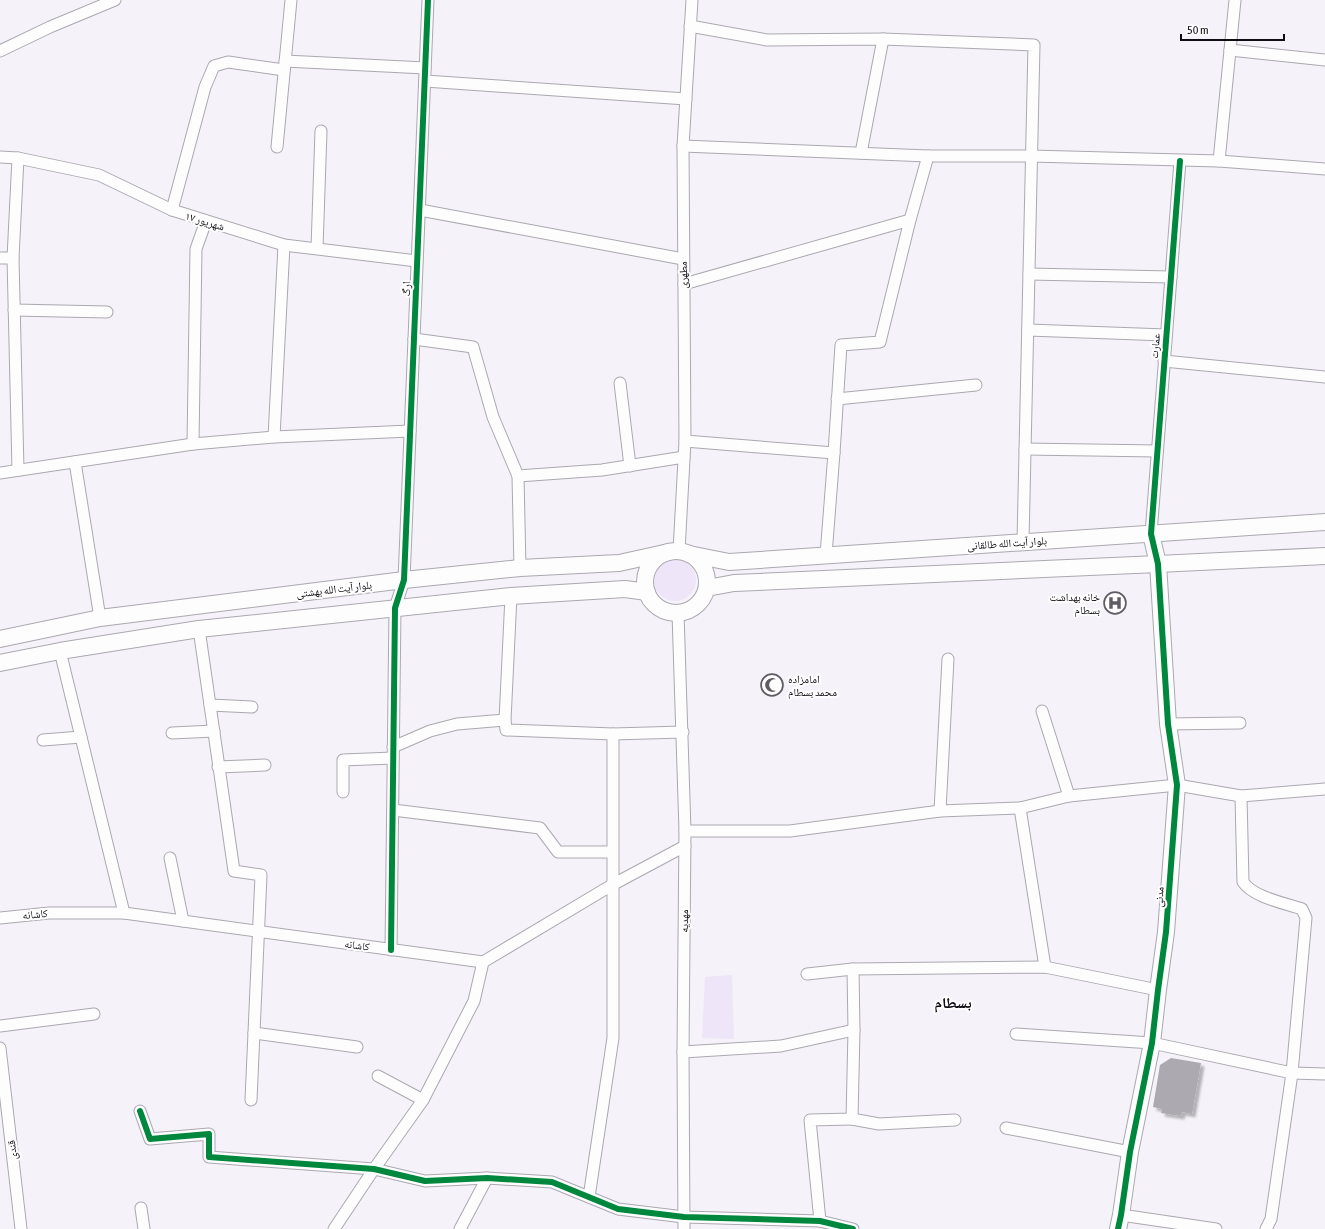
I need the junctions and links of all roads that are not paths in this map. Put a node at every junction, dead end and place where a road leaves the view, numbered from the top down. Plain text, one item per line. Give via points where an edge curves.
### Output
1 (114, 0) edge
2 (291, 0) edge
3 (428, 0) edge
4 (692, 0) edge
5 (1235, 0) edge
6 (690, 26) junction
7 (884, 39) junction
8 (1230, 50) junction
9 (0, 51) edge
10 (1325, 60) edge
11 (285, 66) junction
12 (425, 68) junction
13 (425, 80) junction
14 (686, 99) junction
15 (321, 131) dead end
16 (683, 146) junction
17 (277, 147) dead end
18 (861, 153) junction
19 (928, 156) junction
20 (1031, 156) junction
21 (0, 157) edge
22 (18, 158) junction
23 (1180, 161) junction
24 (1219, 161) junction
25 (1325, 168) edge
26 (172, 210) junction
27 (420, 210) junction
28 (910, 220) junction
29 (206, 221) junction
30 (284, 245) junction
31 (317, 248) junction
32 (0, 258) edge
33 (13, 258) junction
34 (683, 259) junction
35 (417, 261) junction
36 (1029, 274) junction
37 (1171, 277) junction
38 (684, 284) junction
39 (14, 310) junction
40 (107, 312) dead end
41 (1028, 330) junction
42 (1166, 335) junction
43 (414, 339) junction
44 (1164, 362) junction
45 (1325, 377) edge
46 (620, 383) dead end
47 (976, 385) dead end
48 (837, 399) junction
49 (410, 431) junction
50 (274, 437) junction
51 (685, 441) junction
52 (193, 444) junction
53 (1026, 449) junction
54 (1157, 451) junction
55 (834, 453) junction
56 (684, 457) junction
57 (75, 462) junction
58 (630, 466) junction
59 (18, 470) junction
60 (0, 473) edge
61 (518, 476) junction
62 (1325, 522) edge
63 (1151, 534) junction
64 (1023, 542) junction
65 (679, 552) junction
66 (826, 555) junction
67 (1325, 556) edge
68 (1158, 564) junction
69 (520, 568) junction
70 (404, 580) junction
71 (707, 588) junction
72 (647, 592) junction
73 (511, 596) junction
74 (395, 608) junction
75 (678, 613) junction
76 (100, 618) junction
77 (199, 629) junction
78 (0, 639) edge
79 (60, 651) junction
80 (948, 659) dead end
81 (0, 663) edge
82 (210, 705) junction
83 (252, 707) dead end
84 (1042, 711) dead end
85 (505, 720) junction
86 (1240, 723) dead end
87 (1168, 724) junction
88 (214, 731) junction
89 (683, 732) junction
90 (172, 734) dead end
91 (613, 734) junction
92 (80, 736) junction
93 (43, 740) dead end
94 (393, 753) junction
95 (264, 765) dead end
96 (218, 767) junction
97 (1177, 785) junction
98 (1325, 789) edge
99 (344, 792) dead end
100 (1070, 796) junction
101 (1241, 796) junction
102 (1020, 808) junction
103 (393, 810) junction
104 (940, 811) junction
105 (685, 831) junction
106 (685, 846) junction
107 (612, 852) junction
108 (170, 858) dead end
109 (612, 885) junction
110 (124, 913) junction
111 (0, 918) edge
112 (183, 922) junction
113 (258, 932) junction
114 (391, 950) junction
115 (483, 962) junction
116 (1046, 967) junction
117 (853, 969) junction
118 (807, 974) dead end
119 (1158, 990) junction
120 (94, 1014) dead end
121 (0, 1026) edge
122 (854, 1030) junction
123 (254, 1033) junction
124 (1016, 1034) dead end
125 (1152, 1043) junction
126 (357, 1047) dead end
127 (0, 1048) edge
128 (683, 1052) junction
129 (1, 1070) edge
130 (1292, 1073) junction
131 (1325, 1074) edge
132 (378, 1076) dead end
133 (251, 1100) dead end
134 (423, 1100) junction
135 (140, 1111) dead end
136 (852, 1119) junction
137 (955, 1120) dead end
138 (1006, 1128) dead end
139 (1130, 1152) junction
140 (374, 1169) junction
141 (487, 1178) junction
142 (589, 1197) junction
143 (142, 1208) dead end
144 (684, 1217) junction
145 (820, 1221) junction
146 (1120, 1222) edge
147 (21, 1229) edge
148 (144, 1229) edge
149 (334, 1229) edge
150 (460, 1229) edge
151 (684, 1229) edge
152 (853, 1229) edge
153 (1216, 1229) edge
154 (1266, 1229) edge

1 - 9 street
2 - 11 street
3 - 12 street, ارگ
4 - 6 street, مطهری
5 - 8 street
6 - 7 street via 767,40
6 - 14 street, مطهری
7 - 18 street
7 - 20 street via 1034,46
8 - 10 street
8 - 24 street
11 - 12 street
11 - 17 street
11 - 26 street via 228,62 214,66 205,86
12 - 13 street, ارگ
13 - 14 street
13 - 27 street, ارگ
14 - 16 street, مطهری
15 - 31 street
16 - 18 street
16 - 34 street, مطهری
18 - 19 street
19 - 20 street
19 - 28 street
20 - 23 street
20 - 36 street
21 - 22 street, ۱۷ شهریور
22 - 26 street, ۱۷ شهریور via 99,175
22 - 33 street
23 - 24 street
23 - 37 street, عمارت
24 - 25 street
26 - 29 street, ۱۷ شهریور
27 - 34 street
27 - 35 street, ارگ
28 - 38 street
28 - 48 street via 880,342 841,345
29 - 30 street, ۱۷ شهریور
29 - 52 street via 196,249
30 - 31 street, ۱۷ شهریور
30 - 50 street
31 - 35 street, ۱۷ شهریور
32 - 33 street
33 - 39 street
34 - 38 street, مطهری
35 - 43 street, ارگ
36 - 37 street
36 - 41 street
37 - 42 street, عمارت
38 - 51 street, مطهری
39 - 40 street
39 - 59 street
41 - 42 street
41 - 53 street
42 - 44 street, عمارت
43 - 49 street, ارگ
43 - 61 street via 473,347 493,417
44 - 45 street
44 - 54 street, عمارت
46 - 58 street
47 - 48 street
48 - 55 street
49 - 50 street
49 - 70 street, ارگ
50 - 52 street
51 - 55 street
51 - 56 street, مطهری
52 - 57 street
53 - 54 street
53 - 64 street
54 - 63 street, عمارت
55 - 66 street
56 - 58 street
56 - 65 street, مطهری
57 - 59 street
57 - 76 street
58 - 61 street
59 - 60 street
61 - 69 street
62 - 63 street, بلوار آیت الله طالقانی
63 - 64 street, بلوار آیت الله طالقانی
63 - 68 street, مدنی
64 - 66 street, بلوار آیت الله طالقانی
65 - 66 street, بلوار آیت الله طالقانی via 730,562
65 - 69 street, بلوار آیت الله بهشتی via 619,563
65 - 71 street via 698,559 707,577
65 - 72 street via 660,556 652,563 645,582
67 - 68 street
68 - 71 street via 734,583
68 - 87 street, مدنی
69 - 70 street, بلوار آیت الله بهشتی
70 - 74 street, ارگ
70 - 76 street, بلوار آیت الله بهشتی
71 - 75 street via 697,605 689,611
72 - 73 street via 625,589
72 - 75 street via 659,608
73 - 74 street
73 - 85 street
74 - 77 street
74 - 94 street, ارگ
75 - 89 street, مهدیه
76 - 78 street, بلوار آیت الله بهشتی
77 - 79 street
77 - 82 street
79 - 81 street
79 - 92 street
80 - 104 street
82 - 83 street
82 - 88 street
84 - 100 street
85 - 91 street via 506,730
85 - 94 street via 458,724 430,731
86 - 87 street
87 - 97 street, مدنی
88 - 90 street
88 - 96 street
89 - 91 street
89 - 105 street, مهدیه
91 - 107 street
92 - 93 street
92 - 110 street
94 - 99 street via 343,760
94 - 103 street, ارگ
95 - 96 street
96 - 113 street via 234,871 261,875
97 - 100 street
97 - 101 street
97 - 119 street, مدنی via 1166,932
98 - 101 street
100 - 102 street
101 - 130 street via 1243,882 1255,893 1302,909 1306,918
102 - 104 street
102 - 116 street
103 - 107 street via 540,828 558,852
103 - 114 street, ارگ
104 - 105 street via 790,831
105 - 106 street, مهدیه
106 - 109 street
106 - 128 street, مهدیه
107 - 109 street
108 - 112 street
109 - 115 street
109 - 142 street via 613,1038
110 - 111 street, کاشانه via 49,913
110 - 112 street, کاشانه
112 - 113 street, کاشانه
113 - 114 street, کاشانه
113 - 123 street
114 - 115 street, کاشانه
115 - 134 street via 474,1001
116 - 117 street
116 - 119 street
117 - 118 street
117 - 122 street
119 - 125 street, مدنی
120 - 121 street
122 - 128 street via 781,1046
122 - 136 street
123 - 126 street
123 - 133 street
124 - 125 street
125 - 130 street
125 - 139 street, مدنی
127 - 129 street, قندی
128 - 144 street, مهدیه
129 - 147 street, قندی
130 - 131 street
130 - 154 street via 1271,1219
132 - 134 street
134 - 140 street
135 - 140 street via 150,1139 209,1134 209,1157
136 - 137 street via 879,1124
136 - 145 street via 810,1120
138 - 139 street
139 - 146 street, مدنی
140 - 141 street via 424,1181
140 - 149 street
141 - 142 street via 552,1182
141 - 150 street
142 - 144 street via 618,1209
143 - 148 street
144 - 145 street
144 - 151 street, مهدیه
145 - 152 street
146 - 153 street

